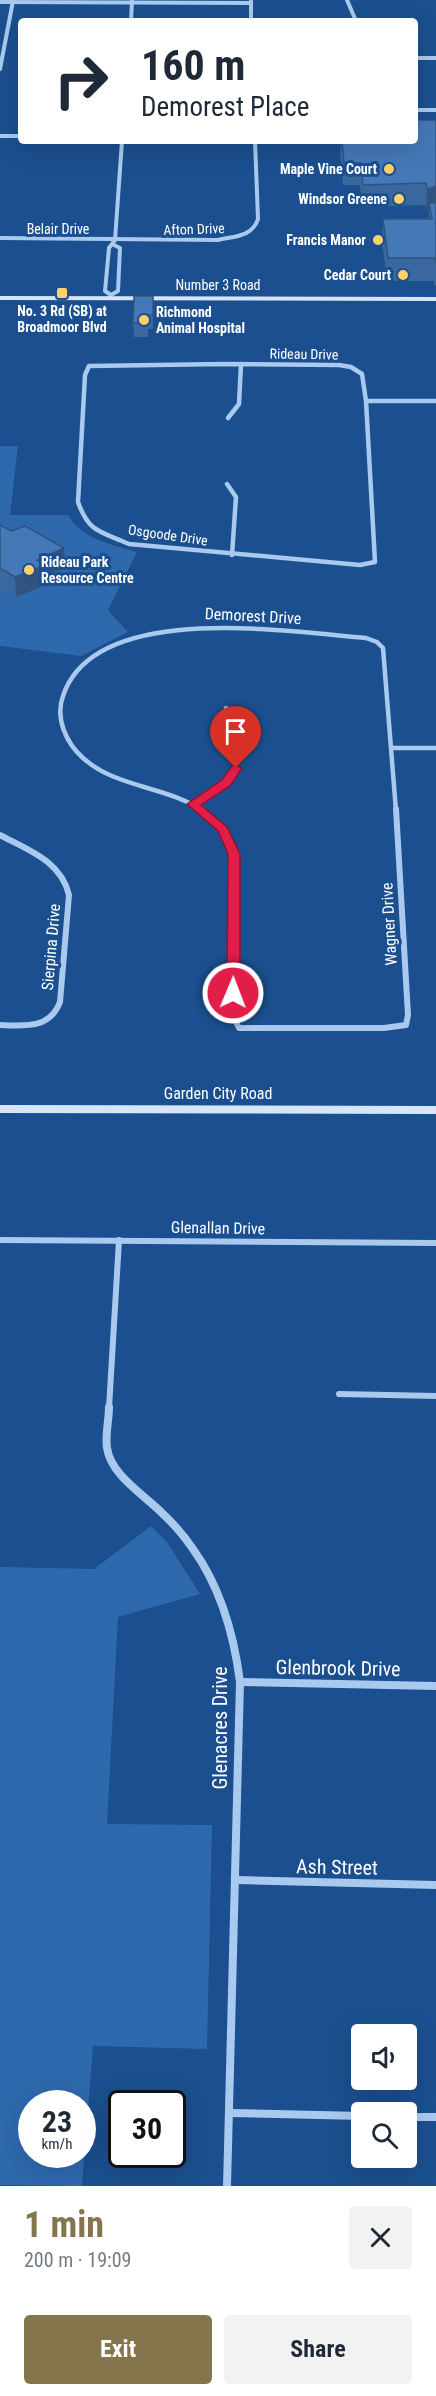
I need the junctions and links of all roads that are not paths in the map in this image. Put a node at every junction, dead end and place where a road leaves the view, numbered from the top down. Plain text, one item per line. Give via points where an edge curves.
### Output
1 (347, 0) edge
2 (13, 1) edge
3 (132, 1) edge
4 (251, 1) edge
5 (0, 2) edge
6 (131, 18) edge
7 (251, 18) edge
8 (355, 18) edge
9 (418, 58) edge
10 (436, 58) edge
11 (0, 69) edge
12 (418, 110) edge
13 (436, 110) edge
14 (0, 136) edge
15 (18, 136) edge
16 (122, 144) edge
17 (255, 144) edge
18 (0, 238) edge
19 (114, 243) junction
20 (111, 297) junction
21 (0, 298) edge
22 (436, 299) edge
23 (241, 364) junction
24 (89, 366) joint
25 (366, 400) junction
26 (436, 401) edge
27 (228, 418) dead end
28 (227, 484) dead end
29 (232, 555) junction
30 (375, 562) joint
31 (377, 642) joint
32 (226, 708) dead end
33 (392, 748) junction
34 (436, 748) edge
35 (193, 804) junction
36 (0, 835) edge
37 (233, 1016) joint
38 (0, 1025) edge
39 (0, 1109) edge
40 (436, 1110) edge
41 (0, 1240) edge
42 (119, 1240) junction
43 (436, 1243) edge
44 (339, 1394) dead end
45 (436, 1396) edge
46 (240, 1682) junction
47 (436, 1686) edge
48 (236, 1880) junction
49 (436, 1886) edge
50 (231, 2113) junction
51 (351, 2116) edge
52 (417, 2117) edge
53 (436, 2118) edge
54 (227, 2186) edge

1 - 8 street
2 - 3 street
2 - 5 street
2 - 11 street
3 - 4 street
3 - 6 street
4 - 7 street
9 - 10 street
12 - 13 street
14 - 15 street
16 - 19 street
17 - 19 street, Afton Drive via 258,219 249,233 218,240
18 - 19 street, Belair Drive
19 - 20 street via 109,248 105,291
19 - 20 street via 120,248 118,291
20 - 21 main road, Number 3 Road
20 - 22 main road, Number 3 Road
23 - 24 street, Rideau Drive
23 - 25 street, Rideau Drive via 351,367 362,374
23 - 27 street via 239,404
24 - 29 street, Osgoode Drive via 85,375 78,502 85,521 95,530 129,544
25 - 26 street
25 - 30 street, Rideau Drive
28 - 29 street via 236,497
29 - 30 street, Osgoode Drive via 360,565
31 - 33 street, Wagner Drive via 384,651
31 - 35 street, Demorest Drive via 284,630 198,627 154,634 120,645 80,669 66,688 61,704 60,718 69,740 106,772
32 - 35 street via 236,727 235,772 218,790
33 - 34 street
33 - 37 street, Wagner Drive via 406,1025 239,1028
35 - 37 street, Demorest Drive via 223,830 234,854
36 - 38 street, Sierpina Drive via 61,873 67,883 69,903 60,1002 55,1017 50,1022
39 - 40 main road, Garden City Road
41 - 42 street, Glenallan Drive
42 - 43 street, Glenallan Drive
42 - 46 street, Glenacres Drive via 107,1449 118,1470 180,1530 207,1571 226,1611
44 - 45 street
46 - 47 street, Glenbrook Drive
46 - 48 street, Glenacres Drive
48 - 49 street, Ash Street
48 - 50 street, Glenacres Drive
50 - 51 street
50 - 54 street, Glenacres Drive
52 - 53 street

